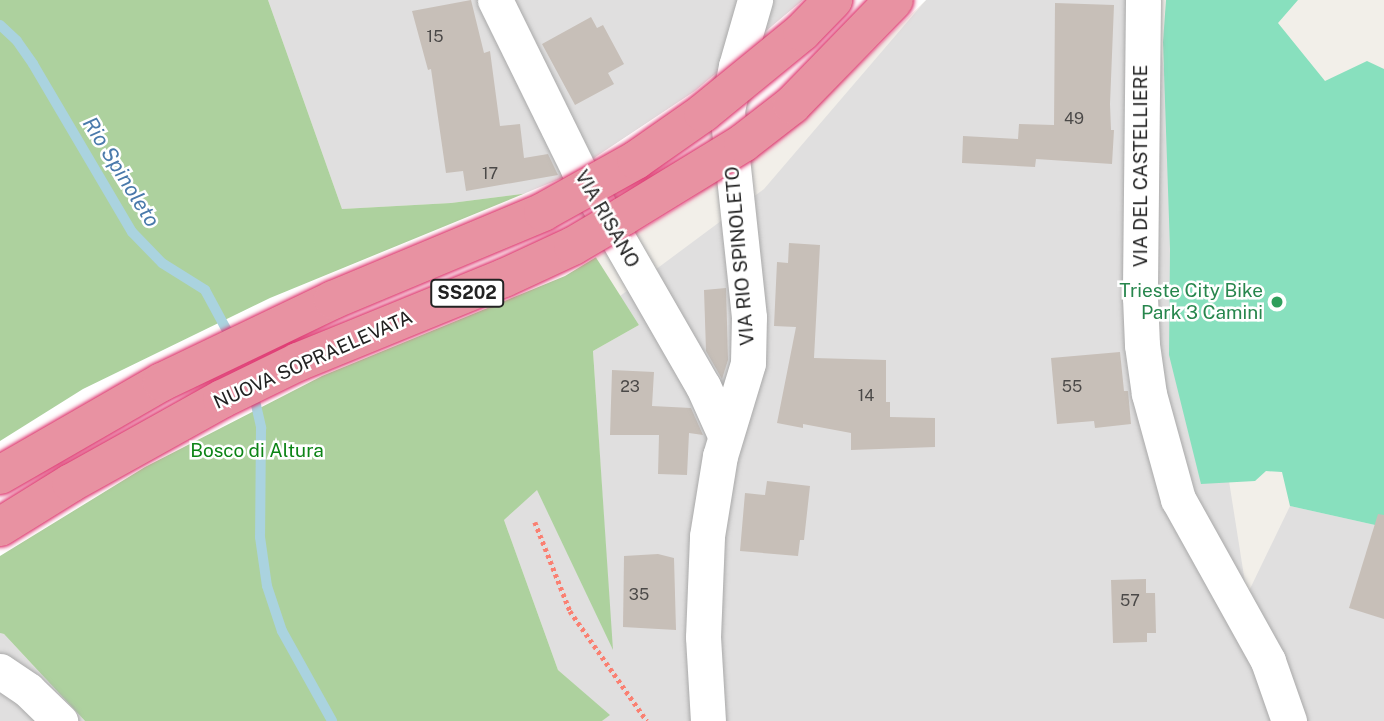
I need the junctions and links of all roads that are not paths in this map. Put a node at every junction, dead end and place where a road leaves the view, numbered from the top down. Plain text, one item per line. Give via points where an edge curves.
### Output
1 (495, 0) edge
2 (755, 0) edge
3 (833, 0) edge
4 (894, 0) edge
5 (1143, 0) edge
6 (725, 435) junction
7 (0, 475) edge
8 (0, 527) edge
9 (0, 671) edge
10 (60, 721) edge
11 (708, 721) edge
12 (1289, 721) edge

1 - 6 street, VIA RISANO via 578,169 703,386
2 - 6 street, VIA RIO SPINOLETO via 727,111 749,317 748,363
3 - 7 highway, SS202, bridge via 802,32 713,105 636,160 543,212 323,305 185,370 72,430
4 - 8 highway, NUOVA SOPRAELEVATA / SS202, bridge via 792,105 743,143 624,216 504,278 298,362 222,399
5 - 12 street, VIA DEL CASTELLIERE via 1140,297 1149,394 1170,477 1187,520 1268,661
6 - 11 street, VIA RIO SPINOLETO via 707,536 704,637
9 - 10 street

